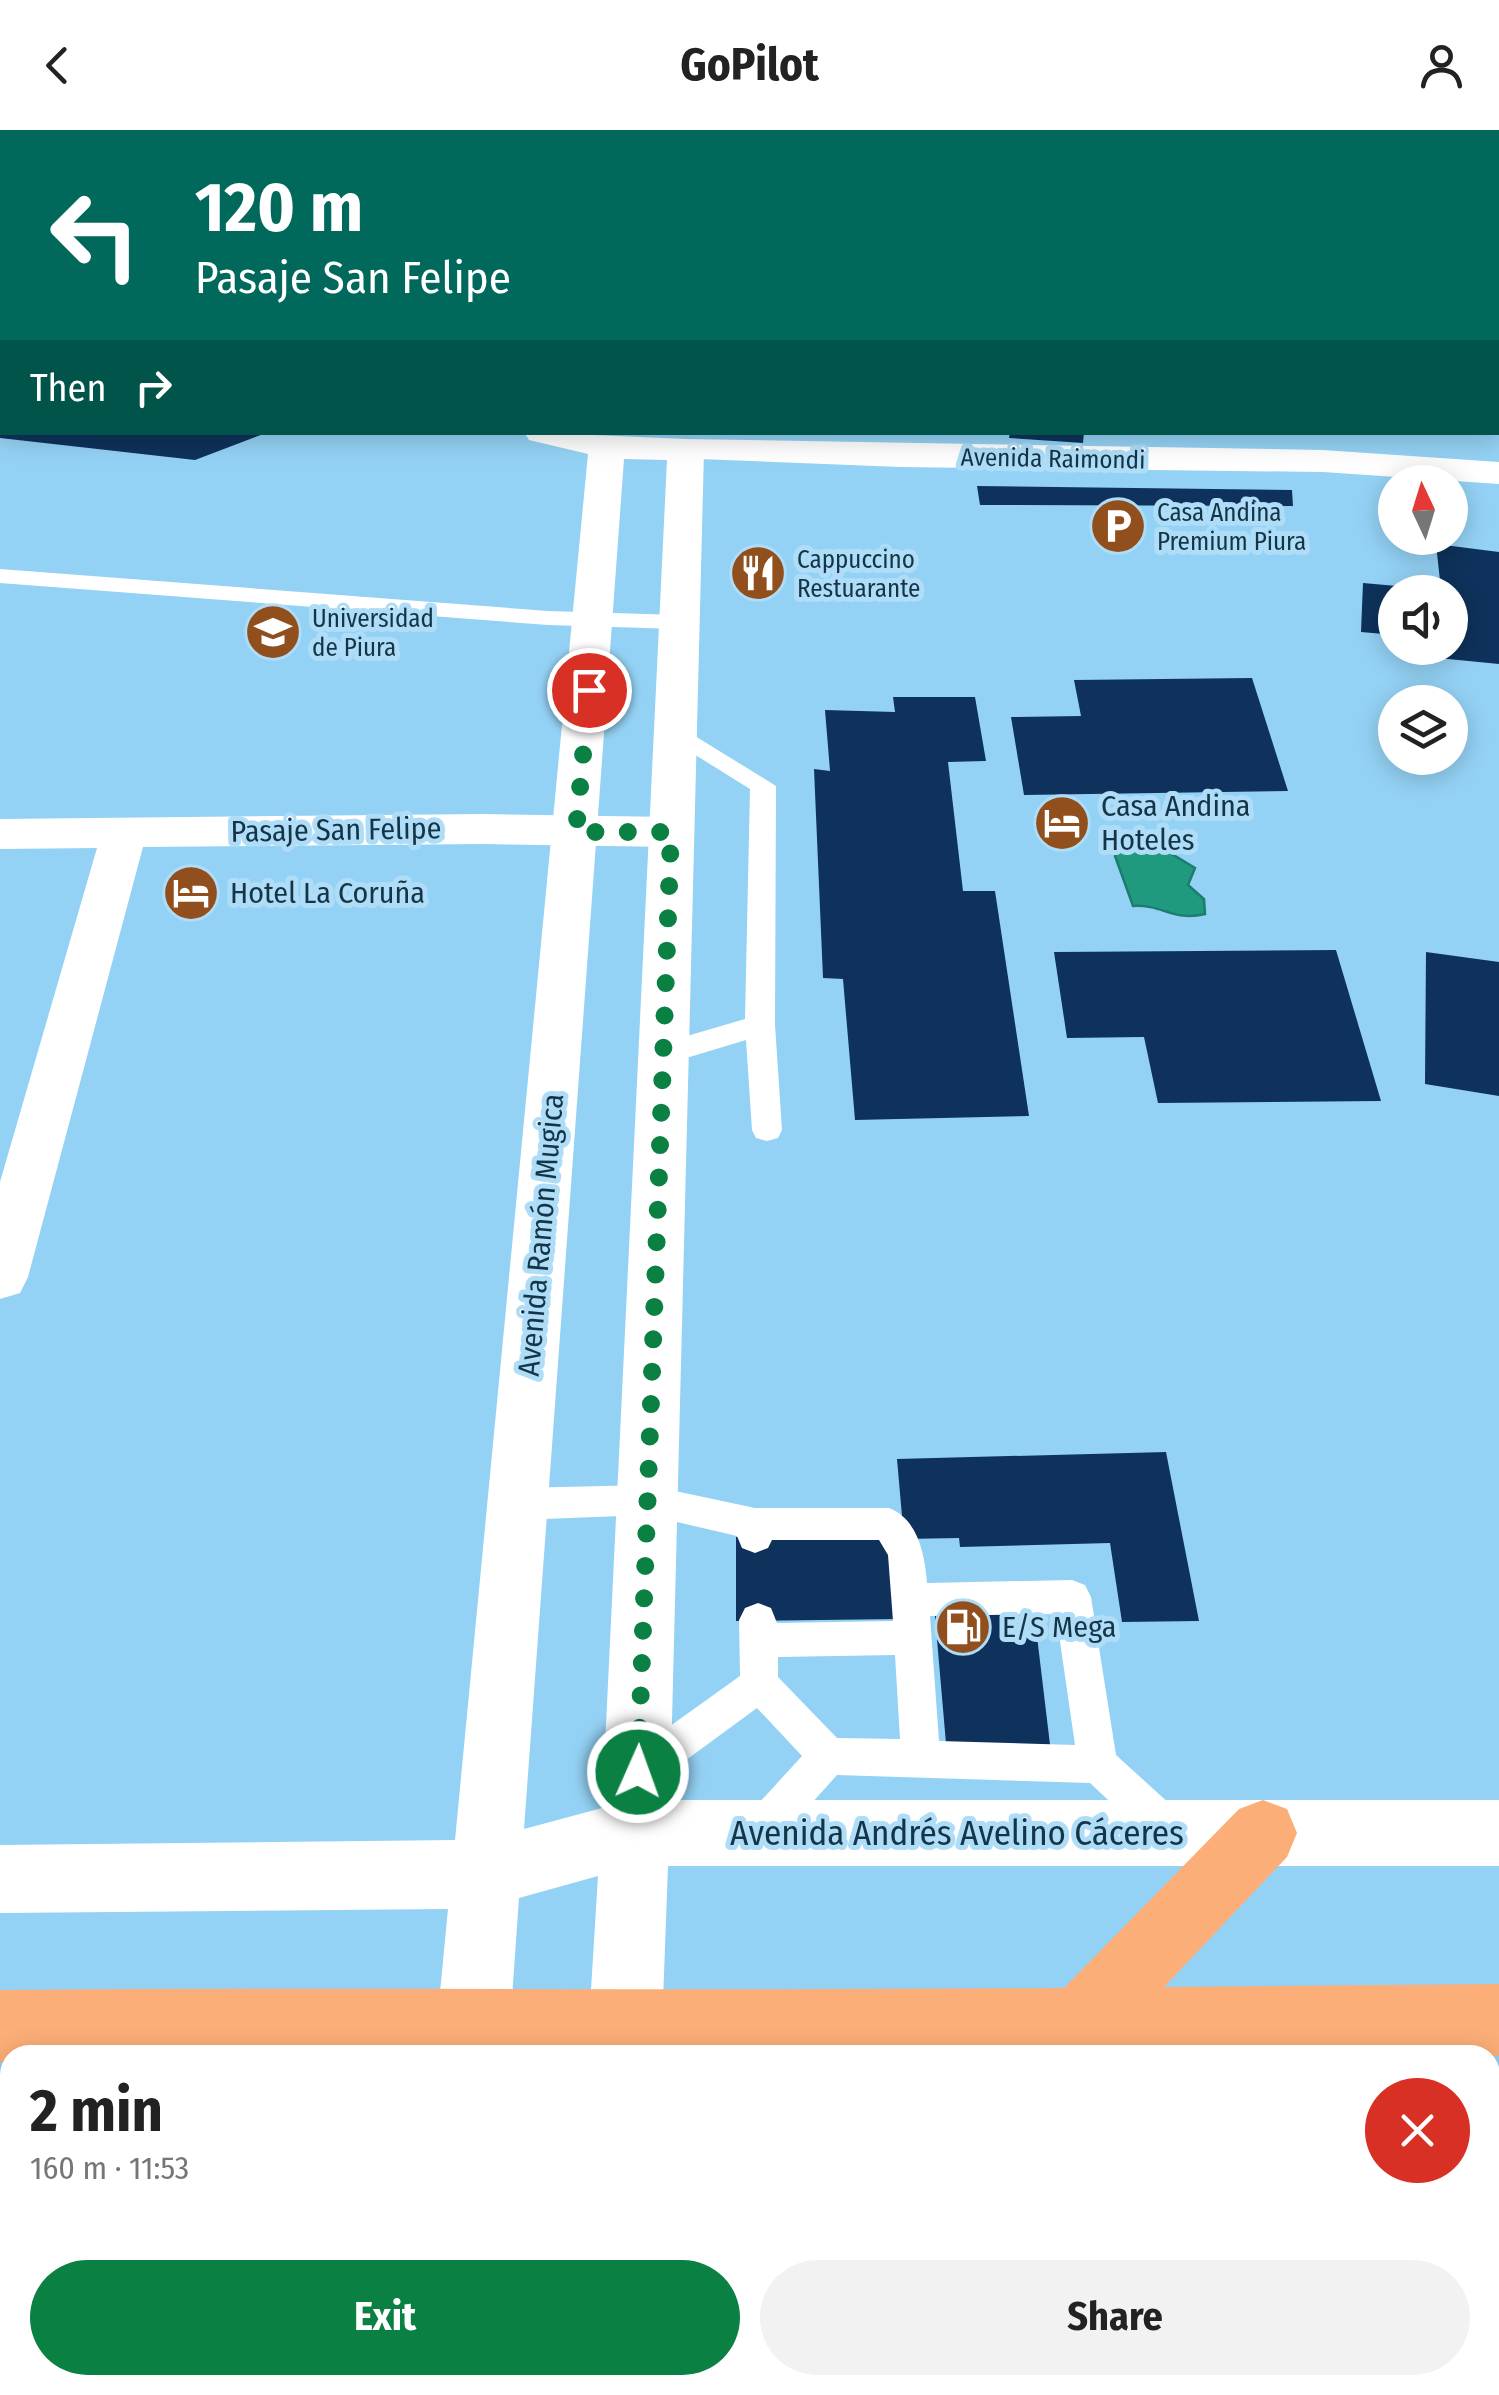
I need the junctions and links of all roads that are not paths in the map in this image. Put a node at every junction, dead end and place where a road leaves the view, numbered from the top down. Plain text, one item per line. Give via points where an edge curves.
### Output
1 (554, 435) edge
2 (607, 448) junction
3 (686, 450) junction
4 (1499, 474) edge
5 (0, 576) edge
6 (595, 620) junction
7 (678, 622) junction
8 (674, 731) junction
9 (124, 832) junction
10 (576, 832) junction
11 (671, 832) junction
12 (0, 834) edge
13 (760, 1024) junction
14 (663, 1054) junction
15 (767, 1130) dead end
16 (0, 1277) edge
17 (647, 1500) junction
18 (518, 1504) junction
19 (912, 1619) junction
20 (759, 1684) junction
21 (828, 1756) junction
22 (921, 1758) junction
23 (1098, 1764) junction
24 (635, 1803) junction
25 (1263, 1832) junction
26 (1499, 1832) edge
27 (758, 1833) junction
28 (1172, 1834) junction
29 (485, 1874) junction
30 (0, 1879) edge
31 (1499, 2020) edge
32 (1080, 2023) junction
33 (0, 2026) edge
34 (472, 2039) edge
35 (625, 2042) edge

1 - 2 street, Avenida Raimondi
2 - 3 street, Avenida Raimondi
2 - 6 street, Avenida Ramón Mugica
3 - 4 street, Avenida Raimondi via 1284,460
3 - 7 street
5 - 6 lane
6 - 7 lane
6 - 10 street, Avenida Ramón Mugica
7 - 8 street
8 - 11 street
8 - 13 lane via 764,786
9 - 10 street, Pasaje San Felipe
9 - 12 street, Pasaje San Felipe
9 - 16 street
10 - 11 street, Pasaje San Felipe
10 - 18 street, Avenida Ramón Mugica
11 - 14 street
13 - 14 lane
13 - 15 lane
14 - 17 street
17 - 18 lane
17 - 19 lane via 755,1530 888,1524 906,1552
17 - 24 street
18 - 29 street, Avenida Ramón Mugica
19 - 20 lane via 758,1630
19 - 22 lane
19 - 23 lane via 1072,1597
20 - 21 lane
20 - 24 lane
21 - 22 lane
21 - 27 lane
22 - 23 lane
23 - 28 lane
24 - 27 street, Avenida Andrés Avelino Cáceres
24 - 29 street, Avenida Andrés Avelino Cáceres
24 - 35 street
25 - 26 street, Avenida Andrés Avelino Cáceres
25 - 28 street, Avenida Andrés Avelino Cáceres
25 - 32 highway
27 - 28 street, Avenida Andrés Avelino Cáceres
29 - 30 street, Avenida Andrés Avelino Cáceres
29 - 34 street, Avenida Ramón Mugica
31 - 32 highway
32 - 35 highway
33 - 34 highway
34 - 35 highway

